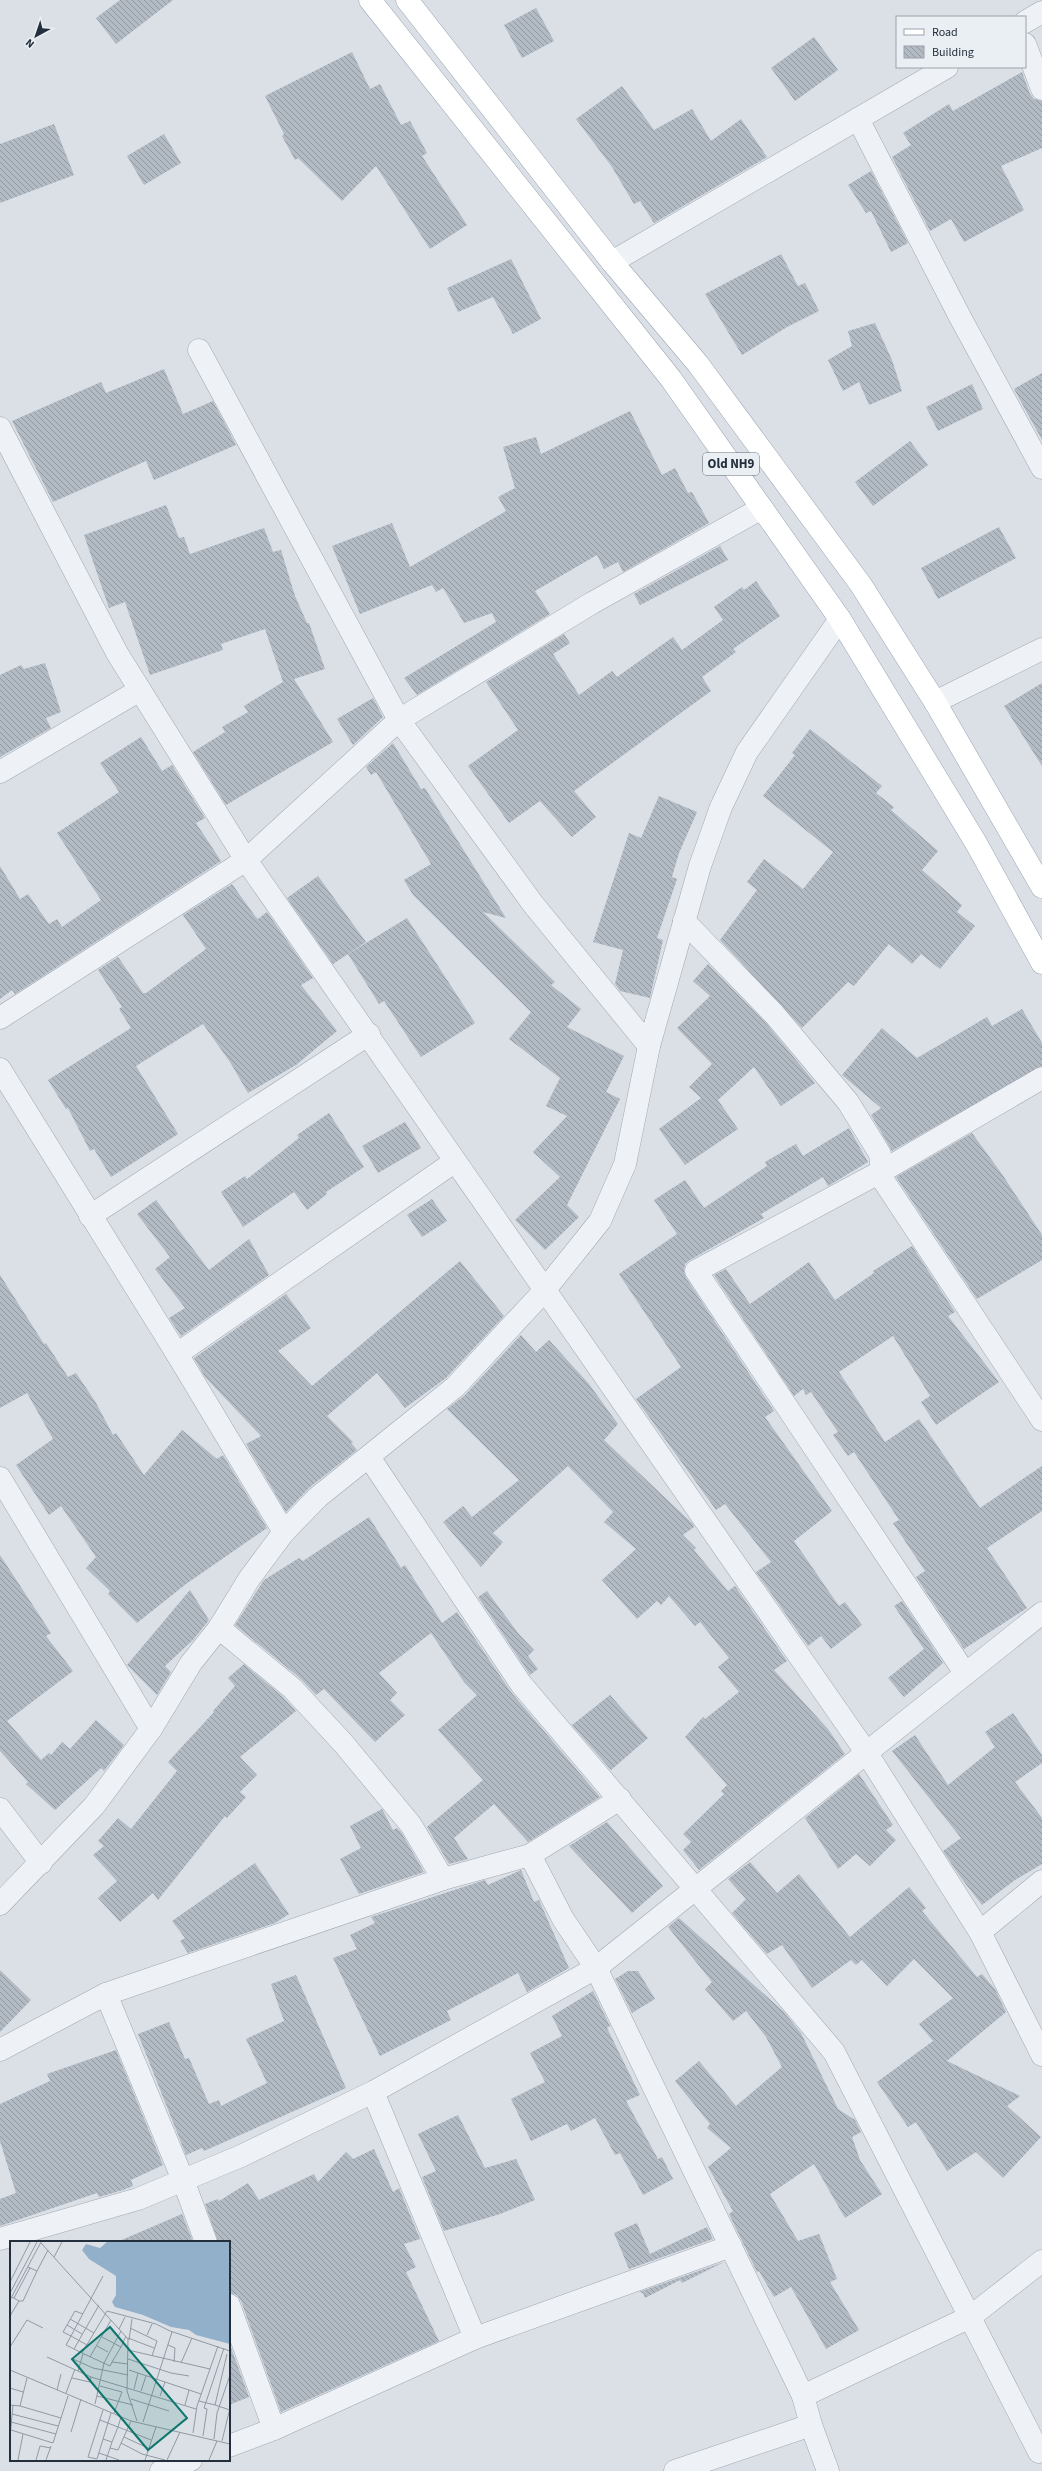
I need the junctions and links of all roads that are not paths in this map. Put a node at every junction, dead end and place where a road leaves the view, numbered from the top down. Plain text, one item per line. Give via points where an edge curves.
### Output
1 (370, 0) edge
2 (407, 0) edge
3 (1042, 12) edge
4 (1026, 21) edge
5 (1026, 47) edge
6 (945, 68) edge
7 (1042, 89) edge
8 (858, 118) junction
9 (612, 262) junction
10 (198, 350) dead end
11 (0, 428) edge
12 (1042, 468) edge
13 (762, 508) junction
14 (840, 619) junction
15 (1042, 649) edge
16 (140, 690) junction
17 (935, 702) junction
18 (399, 720) junction
19 (0, 772) edge
20 (246, 860) junction
21 (1042, 887) edge
22 (684, 921) junction
23 (1042, 963) edge
24 (0, 1018) edge
25 (369, 1034) junction
26 (649, 1046) junction
27 (0, 1069) edge
28 (1042, 1078) edge
29 (454, 1162) junction
30 (884, 1170) junction
31 (90, 1216) junction
32 (544, 1291) junction
33 (177, 1354) junction
34 (1042, 1420) edge
35 (368, 1457) junction
36 (0, 1478) edge
37 (284, 1532) junction
38 (1042, 1613) edge
39 (219, 1628) junction
40 (965, 1673) junction
41 (151, 1729) junction
42 (866, 1752) junction
43 (620, 1799) junction
44 (0, 1808) edge
45 (530, 1855) junction
46 (41, 1863) junction
47 (443, 1879) junction
48 (1042, 1881) edge
49 (696, 1889) junction
50 (0, 1904) edge
51 (980, 1932) junction
52 (596, 1968) junction
53 (106, 1994) junction
54 (0, 2050) edge
55 (1042, 2055) edge
56 (373, 2092) junction
57 (183, 2180) junction
58 (0, 2239) edge
59 (206, 2241) edge
60 (730, 2246) junction
61 (1042, 2262) edge
62 (230, 2308) edge
63 (970, 2317) junction
64 (475, 2338) junction
65 (803, 2396) junction
66 (811, 2425) junction
67 (274, 2429) junction
68 (230, 2446) edge
69 (1039, 2452) dead end
70 (188, 2461) edge
71 (161, 2471) edge
72 (675, 2471) edge
73 (828, 2471) edge

1 - 13 main road, Old NH9 via 671,379
2 - 9 main road, Old NH9
3 - 4 street
5 - 7 street
6 - 8 street
8 - 9 street
8 - 12 street via 960,317
9 - 17 main road, Old NH9 via 698,364 856,579
10 - 18 street
11 - 16 street via 117,653
13 - 14 main road, Old NH9
13 - 18 street via 592,603
14 - 22 street via 747,752 721,807
14 - 23 main road, Old NH9 via 976,844
15 - 17 street
16 - 19 street
16 - 20 street
17 - 21 main road, Old NH9
18 - 20 street
18 - 26 street via 533,904
20 - 24 street
20 - 25 street
22 - 26 street
22 - 30 street via 774,1014 848,1102 880,1154
25 - 29 street
25 - 31 street
26 - 32 street via 625,1164 600,1221
27 - 31 street
28 - 30 street
29 - 32 street
29 - 33 street
30 - 34 street via 883,1180
30 - 40 street via 696,1272
31 - 33 street
32 - 35 street via 455,1387
32 - 42 street
33 - 37 street
35 - 37 street via 318,1497
35 - 43 street via 522,1684
36 - 41 street
37 - 39 street via 249,1579
38 - 40 street
39 - 41 street via 191,1663
39 - 47 street via 292,1688 343,1743 411,1825
40 - 42 street
41 - 46 street via 94,1806
42 - 49 street
42 - 51 street
43 - 45 street
43 - 49 street
44 - 46 street
45 - 47 street
45 - 52 street via 563,1918
46 - 50 street
47 - 53 street
48 - 51 street
49 - 52 street
49 - 63 street via 834,2052
51 - 55 street
52 - 56 street
52 - 60 street
53 - 54 street
53 - 57 street
56 - 57 street via 241,2156
56 - 64 street
57 - 58 street via 138,2199
57 - 59 street
60 - 64 street
60 - 65 street
61 - 63 street
62 - 67 street
63 - 65 street
63 - 69 street
64 - 67 street
65 - 66 street
66 - 72 street
66 - 73 street
67 - 68 street
70 - 71 street

